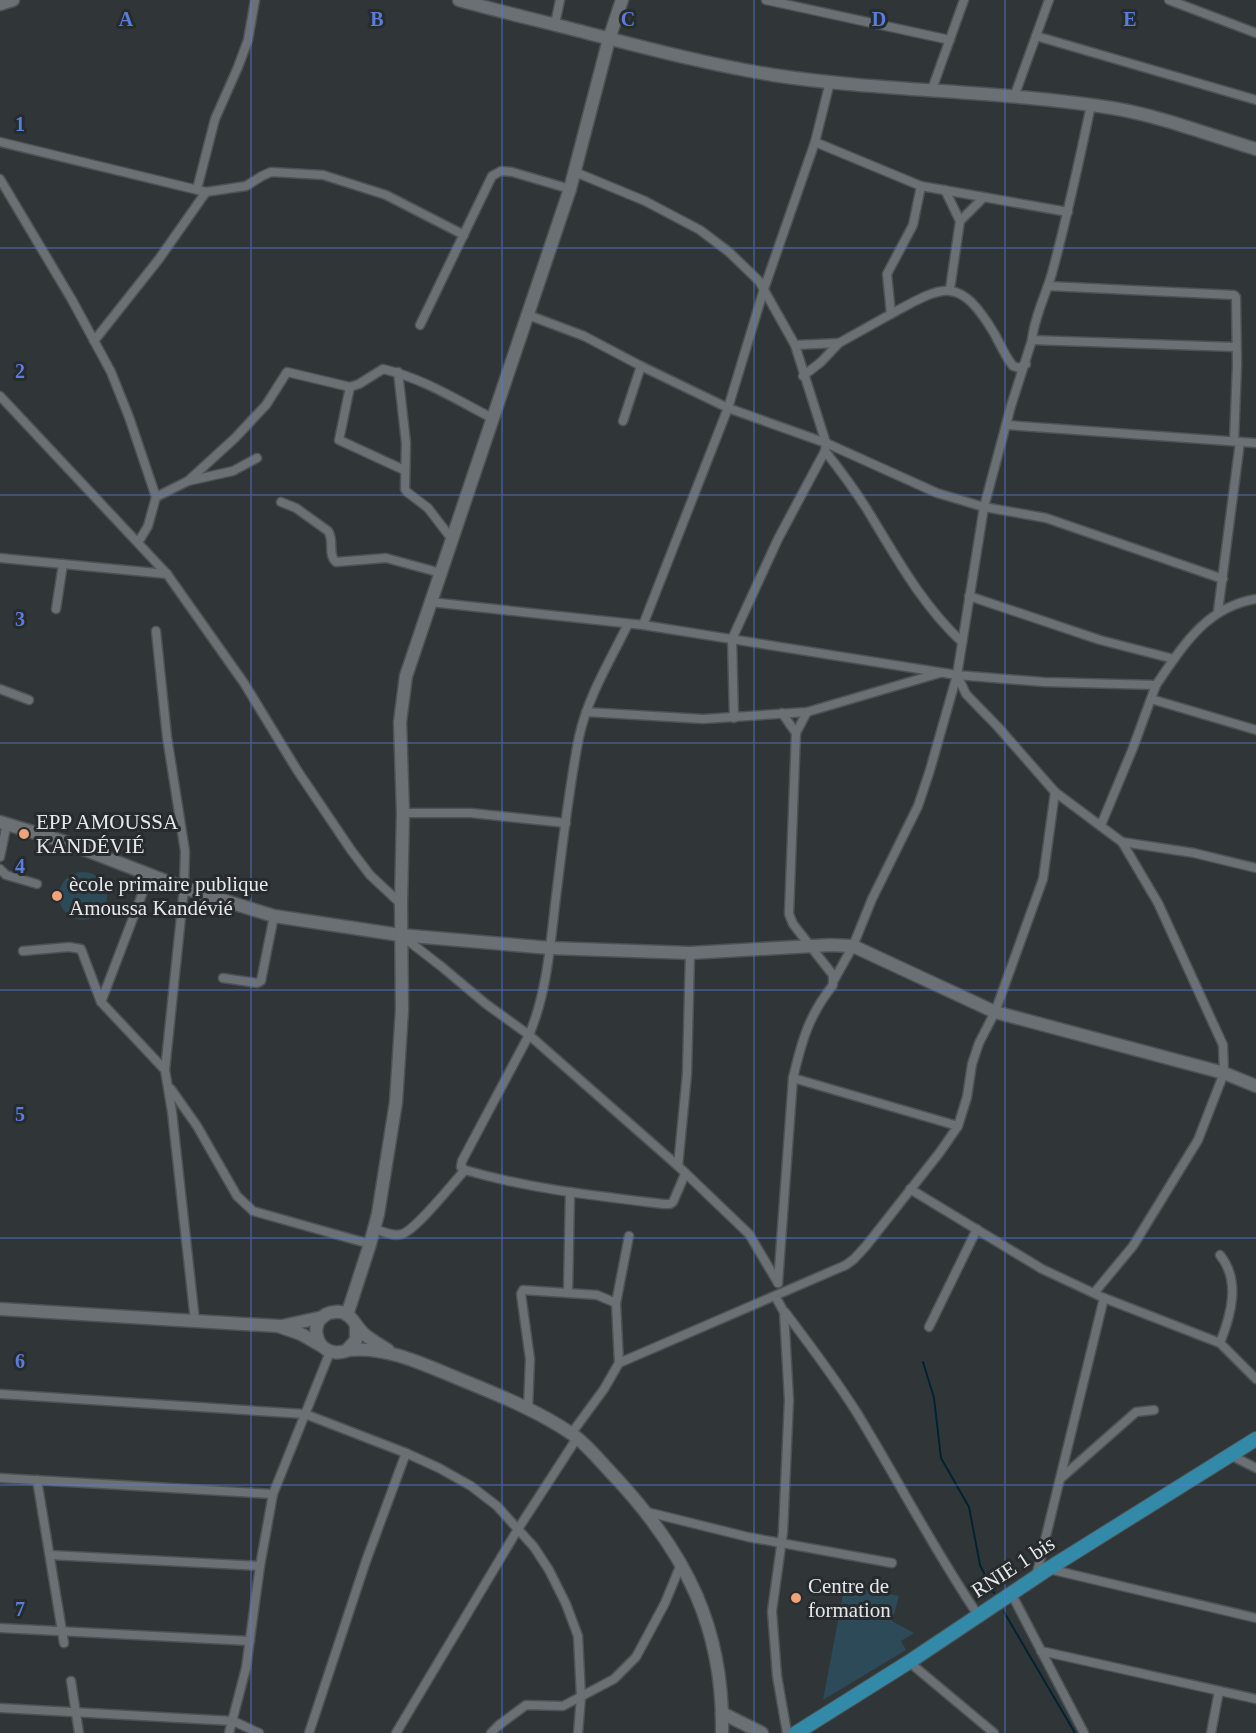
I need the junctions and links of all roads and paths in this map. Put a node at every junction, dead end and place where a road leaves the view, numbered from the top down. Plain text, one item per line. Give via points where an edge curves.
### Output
1 (13, 0) edge
2 (255, 0) edge
3 (459, 0) edge
4 (560, 0) edge
5 (622, 0) edge
6 (766, 0) edge
7 (964, 0) edge
8 (1049, 0) edge
9 (1169, 0) edge
10 (484, 3) edge
11 (0, 4) edge
12 (555, 24) junction
13 (1256, 33) edge
14 (1036, 36) junction
15 (609, 39) junction
16 (950, 40) junction
17 (830, 82) junction
18 (931, 92) junction
19 (1014, 97) junction
20 (1256, 100) edge
21 (1091, 105) junction
22 (0, 142) edge
23 (815, 142) junction
24 (1256, 149) edge
25 (575, 172) junction
26 (0, 179) edge
27 (921, 186) junction
28 (197, 189) junction
29 (570, 189) junction
30 (945, 190) junction
31 (206, 192) junction
32 (983, 198) junction
33 (1068, 212) junction
34 (960, 221) junction
35 (464, 235) junction
36 (1048, 286) junction
37 (950, 289) junction
38 (764, 290) junction
39 (891, 314) junction
40 (528, 315) junction
41 (420, 325) dead end
42 (1032, 340) junction
43 (94, 341) junction
44 (840, 343) junction
45 (795, 345) junction
46 (1235, 347) junction
47 (1026, 364) junction
48 (641, 366) junction
49 (398, 372) junction
50 (803, 376) junction
51 (350, 387) junction
52 (0, 396) edge
53 (728, 408) junction
54 (492, 418) junction
55 (623, 421) dead end
56 (1007, 425) junction
57 (1237, 441) junction
58 (1256, 443) edge
59 (826, 447) junction
60 (257, 458) dead end
61 (404, 470) junction
62 (188, 482) junction
63 (156, 497) junction
64 (281, 502) dead end
65 (984, 507) junction
66 (451, 538) junction
67 (138, 541) junction
68 (0, 558) edge
69 (63, 564) junction
70 (441, 573) junction
71 (167, 574) junction
72 (1223, 579) junction
73 (969, 596) junction
74 (1256, 599) edge
75 (430, 603) junction
76 (56, 609) dead end
77 (1218, 611) junction
78 (628, 624) junction
79 (643, 626) junction
80 (156, 631) dead end
81 (732, 639) junction
82 (962, 642) junction
83 (1174, 659) junction
84 (940, 673) junction
85 (957, 675) junction
86 (1156, 685) junction
87 (0, 689) edge
88 (1151, 699) junction
89 (29, 700) dead end
90 (586, 712) junction
91 (807, 712) junction
92 (782, 713) junction
93 (734, 718) junction
94 (1256, 730) edge
95 (796, 733) junction
96 (1055, 792) junction
97 (403, 813) junction
98 (3, 822) edge
99 (566, 823) junction
100 (1101, 825) junction
101 (1122, 842) junction
102 (0, 857) edge
103 (1256, 868) edge
104 (0, 869) edge
105 (149, 876) junction
106 (37, 884) dead end
107 (184, 888) junction
108 (401, 904) junction
109 (274, 916) junction
110 (400, 935) junction
111 (812, 946) junction
112 (853, 946) junction
113 (550, 948) junction
114 (23, 951) dead end
115 (690, 953) junction
116 (223, 978) dead end
117 (834, 980) junction
118 (101, 1002) junction
119 (994, 1012) junction
120 (529, 1035) junction
121 (165, 1070) junction
122 (1224, 1074) junction
123 (794, 1078) junction
124 (169, 1086) junction
125 (1256, 1086) edge
126 (958, 1126) junction
127 (678, 1166) junction
128 (465, 1170) junction
129 (685, 1174) junction
130 (910, 1189) junction
131 (570, 1192) junction
132 (374, 1229) junction
133 (977, 1229) junction
134 (629, 1236) dead end
135 (370, 1244) junction
136 (1220, 1255) dead end
137 (778, 1290) junction
138 (568, 1293) junction
139 (1094, 1293) junction
140 (1104, 1298) junction
141 (616, 1303) junction
142 (0, 1309) edge
143 (784, 1312) junction
144 (347, 1315) junction
145 (323, 1317) junction
146 (195, 1321) junction
147 (278, 1326) junction
148 (356, 1326) junction
149 (929, 1327) dead end
150 (1220, 1344) junction
151 (325, 1348) junction
152 (348, 1350) junction
153 (397, 1355) junction
154 (619, 1363) junction
155 (1256, 1379) edge
156 (0, 1394) edge
157 (528, 1409) junction
158 (1154, 1410) dead end
159 (305, 1414) junction
160 (574, 1436) junction
161 (1256, 1439) edge
162 (406, 1453) junction
163 (1230, 1455) junction
164 (1256, 1468) edge
165 (0, 1478) edge
166 (1059, 1479) junction
167 (37, 1480) junction
168 (273, 1494) junction
169 (643, 1510) junction
170 (518, 1529) junction
171 (781, 1543) junction
172 (50, 1554) junction
173 (892, 1563) dead end
174 (681, 1564) junction
175 (260, 1566) junction
176 (1042, 1573) junction
177 (1011, 1593) junction
178 (978, 1615) junction
179 (1256, 1617) edge
180 (0, 1628) edge
181 (63, 1631) junction
182 (250, 1641) junction
183 (64, 1643) dead end
184 (1041, 1651) junction
185 (909, 1662) junction
186 (71, 1681) dead end
187 (1219, 1691) junction
188 (581, 1697) junction
189 (1256, 1700) edge
190 (0, 1708) edge
191 (76, 1712) junction
192 (722, 1713) junction
193 (233, 1721) junction
194 (805, 1731) edge
195 (79, 1733) edge
196 (230, 1733) edge
197 (259, 1733) edge
198 (309, 1733) edge
199 (396, 1733) edge
200 (491, 1733) edge
201 (578, 1733) edge
202 (722, 1733) edge
203 (762, 1733) edge
204 (787, 1733) edge
205 (993, 1733) edge
206 (1084, 1733) edge
207 (1211, 1733) edge

1 - 11 street
2 - 28 street via 248,40 214,119
3 - 10 street
4 - 12 street
5 - 15 street
6 - 16 street
7 - 16 street
8 - 14 street
9 - 13 street
10 - 12 street
12 - 15 street
14 - 19 street
14 - 20 street
15 - 17 street via 740,68
15 - 25 street
16 - 18 street
17 - 18 street
17 - 23 street
18 - 19 street
19 - 21 street
21 - 24 street via 1149,117
21 - 33 street
22 - 28 street
23 - 27 street
23 - 38 street
25 - 29 street
25 - 38 street via 645,201 700,230 729,252
26 - 43 street
27 - 30 street
27 - 39 street via 913,225 887,273
28 - 31 street
29 - 35 street via 501,171 492,176
29 - 40 street
30 - 32 street
30 - 34 street
31 - 35 street via 246,186 271,172 323,175 386,195
31 - 43 street
32 - 33 street
32 - 34 street
33 - 36 street
34 - 37 street
35 - 41 street
36 - 42 street
36 - 46 street via 1231,294 1236,297
37 - 39 street via 921,298
37 - 47 street via 961,293 977,310 1013,366
38 - 45 street
38 - 53 street
39 - 44 street
40 - 48 street via 584,336
40 - 54 street
42 - 46 street
42 - 47 street
43 - 63 street via 129,417
44 - 45 street
44 - 50 street
45 - 50 street
46 - 57 street
47 - 56 street
48 - 53 street
48 - 55 street
49 - 51 street via 383,369
49 - 54 street
49 - 61 street via 406,443
50 - 59 street
51 - 61 street via 339,440
51 - 62 street via 287,372 255,418
52 - 67 street
53 - 59 street
53 - 79 street
54 - 66 street
56 - 57 street
56 - 65 street
57 - 58 street
57 - 72 street
59 - 65 street via 937,493
59 - 81 street
59 - 82 street via 904,572 945,627
60 - 62 street via 232,471
61 - 66 street via 407,492 428,508
62 - 63 street
63 - 67 street via 148,526
64 - 70 street via 328,531 331,555 336,562 386,558
65 - 72 street via 1046,518
65 - 73 street
66 - 70 street
67 - 71 street
68 - 69 street
69 - 71 street
69 - 76 street
70 - 75 street
71 - 108 street via 244,683 351,850 370,875
72 - 77 street
73 - 82 street
73 - 83 street via 1100,640
74 - 77 street
75 - 78 street
75 - 97 street via 411,656 402,698 399,743
77 - 83 street
78 - 79 street
78 - 90 street
79 - 81 street
80 - 107 street via 185,851
81 - 84 street
81 - 93 street
82 - 85 street
83 - 86 street
84 - 85 street
84 - 91 street
85 - 86 street
85 - 96 street via 966,694
85 - 112 street via 921,798
86 - 88 street
87 - 89 street
88 - 94 street
88 - 100 street
90 - 93 street
90 - 99 street
91 - 92 street
91 - 95 street
92 - 93 street
92 - 95 street
95 - 111 street via 789,914
96 - 100 street
96 - 119 street via 1043,879
97 - 99 street via 471,813
97 - 108 street
98 - 102 street
98 - 105 street
99 - 113 street
100 - 101 street
101 - 103 street
101 - 122 street via 1158,903 1223,1045
104 - 106 street via 6,875
105 - 107 street
105 - 118 street
107 - 109 street
107 - 121 street
108 - 110 street
109 - 110 street
109 - 116 street via 261,981
110 - 113 street
110 - 120 street
110 - 132 street via 402,1010 396,1102
111 - 112 street
111 - 115 street
111 - 117 street
112 - 117 street
112 - 119 street
113 - 115 street
113 - 120 street
114 - 118 street via 78,947
115 - 127 street via 687,1074
117 - 123 street via 814,1010
118 - 121 street
119 - 122 street
119 - 126 street via 972,1064
120 - 127 street
120 - 128 street via 462,1161
121 - 124 street
122 - 125 street
122 - 139 street via 1192,1150 1132,1246
123 - 126 street
123 - 137 street
124 - 135 street via 237,1196 253,1211
124 - 146 street
126 - 130 street
127 - 129 street
128 - 131 street
128 - 132 street via 408,1231 397,1235
129 - 131 street via 670,1204
129 - 137 street via 749,1234
130 - 133 street
130 - 137 street via 854,1259
131 - 138 street
132 - 135 street
133 - 139 street via 1042,1269
133 - 149 street
134 - 141 street
135 - 144 street
136 - 150 street via 1227,1264 1233,1300
137 - 143 street
137 - 154 street
138 - 141 street via 597,1295
138 - 157 street via 523,1290 521,1294 530,1359
139 - 140 street
140 - 150 street
140 - 166 street
141 - 154 street
142 - 146 street
143 - 171 street via 789,1400
143 - 178 street via 857,1413
144 - 145 street via 333,1312
144 - 148 street
145 - 147 street
145 - 151 street via 316,1330
146 - 147 street
147 - 151 street
148 - 152 street via 356,1340
148 - 153 street
150 - 155 street
151 - 152 street via 340,1353
151 - 159 street
152 - 153 street via 370,1349
153 - 157 street
154 - 160 street
156 - 159 street
157 - 160 street
158 - 166 street via 1136,1412
159 - 162 street
159 - 168 street
160 - 169 street
160 - 170 street
161 - 163 main road, RNIE 1 bis
162 - 170 street via 471,1486
162 - 198 street
163 - 164 street
163 - 176 main road, RNIE 1 bis
165 - 167 street
166 - 176 street
167 - 168 street
167 - 172 street
168 - 175 street
169 - 171 street
169 - 174 street
170 - 188 street via 549,1570 566,1604 578,1636
170 - 199 street
171 - 173 street
171 - 204 street via 772,1611
172 - 175 street
172 - 181 street
174 - 188 street via 636,1657 614,1679
174 - 192 street via 703,1609 714,1644
175 - 182 street
176 - 177 main road, RNIE 1 bis
176 - 179 street
177 - 178 main road, RNIE 1 bis
177 - 184 street
178 - 185 main road, RNIE 1 bis
180 - 181 street
181 - 182 street
181 - 183 street
182 - 193 street
184 - 187 street
184 - 206 street
185 - 194 main road, RNIE 1 bis
185 - 205 street
186 - 191 street
187 - 189 street
187 - 207 street
188 - 200 street via 563,1706 526,1706
188 - 201 street
190 - 191 street
191 - 193 street
191 - 195 street
192 - 202 street
192 - 203 street
193 - 196 street
193 - 197 street

